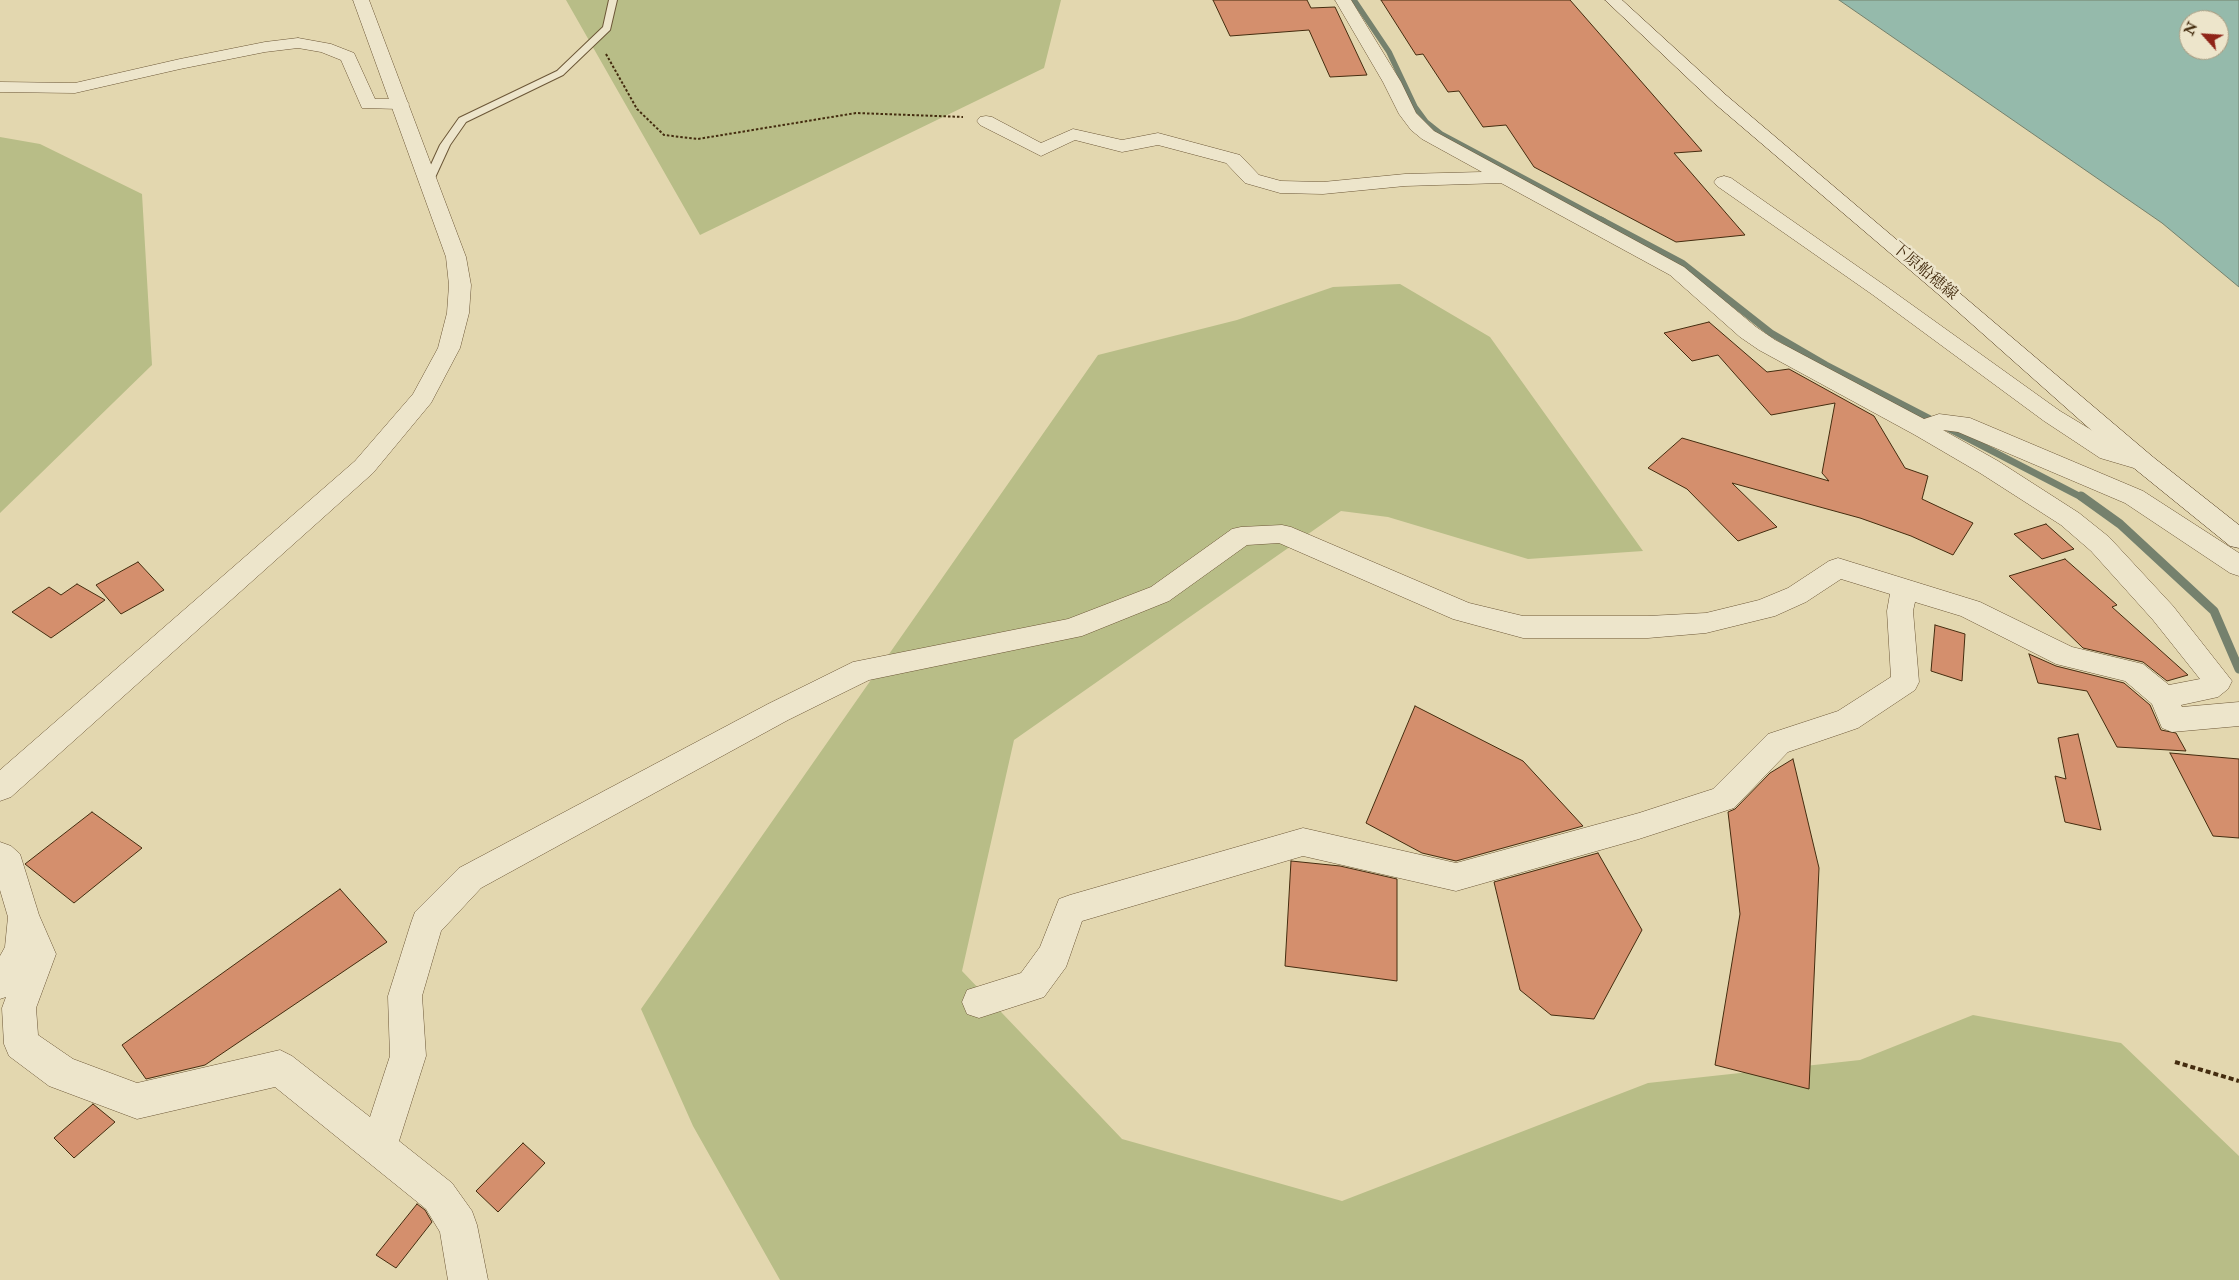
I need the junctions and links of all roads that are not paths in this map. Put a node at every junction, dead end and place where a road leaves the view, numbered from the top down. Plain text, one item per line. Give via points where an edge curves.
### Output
1 (361, 0) edge
2 (613, 0) edge
3 (1343, 0) edge
4 (1613, 0) edge
5 (0, 87) edge
6 (400, 104) junction
7 (986, 120) road end
8 (1502, 176) junction
9 (428, 182) junction
10 (1724, 182) dead end
11 (1931, 426) junction
12 (2144, 463) junction
13 (2239, 539) edge
14 (2239, 566) edge
15 (1904, 588) junction
16 (2164, 697) junction
17 (2227, 713) edge
18 (0, 788) edge
19 (0, 856) edge
20 (23, 915) junction
21 (0, 983) edge
22 (979, 1002) dead end
23 (379, 1147) junction
24 (468, 1280) edge

1 - 6 street
2 - 9 lane via 607,28 560,73 462,120 445,144
3 - 8 street via 1417,126
4 - 12 street, 下原船穂線 via 1720,99
5 - 6 street via 75,88 180,64 298,43 348,57 368,104
6 - 9 street
7 - 8 street via 1041,150 1073,134 1122,146 1158,139 1233,159 1252,178 1280,186 1323,188
8 - 11 street via 1677,271 1767,345
9 - 18 street via 456,257 460,285 458,313 449,348 423,398 364,467
10 - 12 street via 2052,416 2109,452
11 - 14 street via 1962,424 2134,497
11 - 17 street via 2070,520 2100,544 2211,670 2218,681
12 - 13 street, 下原船穂線
15 - 16 street via 1970,609 2066,656 2133,672
15 - 22 street via 1900,611 1905,682 1848,720 1778,743 1723,798 1639,826 1456,877 1303,842 1070,910 1054,956 1032,986
15 - 23 street via 1838,568 1797,595 1765,609 1706,622 1648,627 1523,627 1463,612 1282,534 1240,536 1160,594 1072,629 863,670 778,712 470,878 427,923 405,996 408,1056
16 - 17 street
16 - 17 street via 2172,720
19 - 20 street via 9,864
20 - 21 street via 21,950
20 - 23 street via 39,954 19,1008 21,1044 62,1073 137,1101 280,1068
23 - 24 street via 439,1196 458,1225

